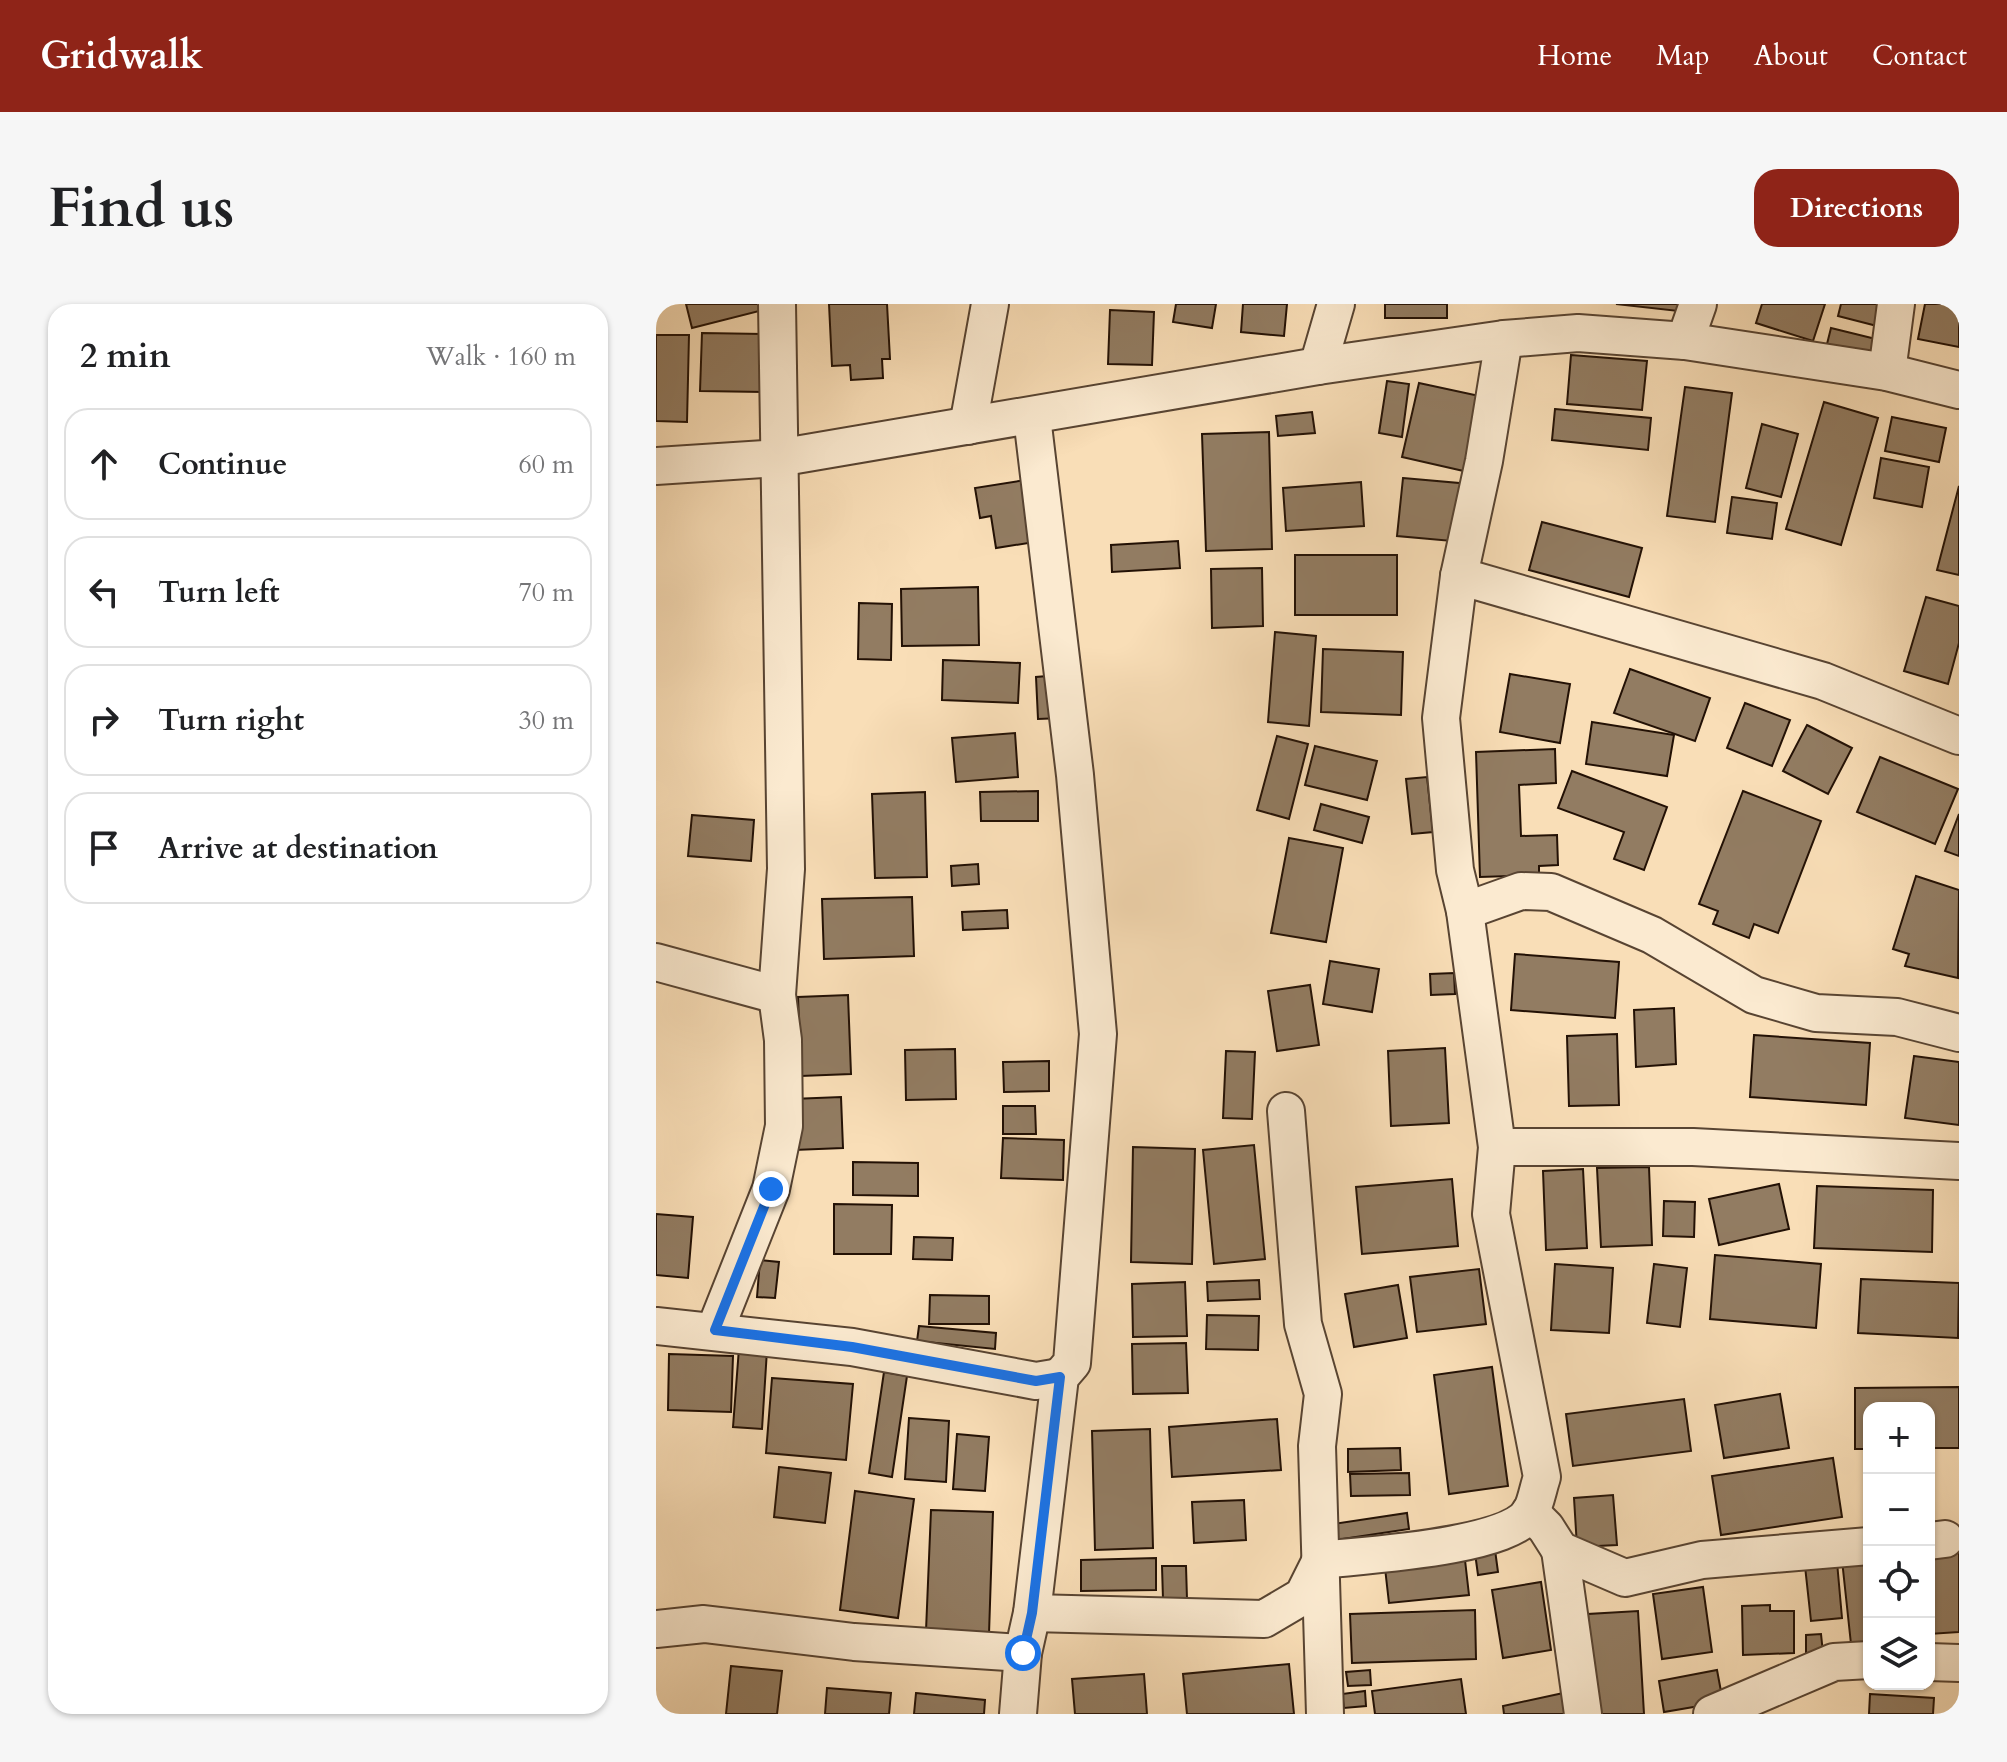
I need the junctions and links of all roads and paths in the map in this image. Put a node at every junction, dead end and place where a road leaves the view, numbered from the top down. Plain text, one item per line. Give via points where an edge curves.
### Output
1 (777, 304) edge
2 (990, 304) edge
3 (1336, 304) edge
4 (1698, 304) edge
5 (1896, 304) edge
6 (1504, 339) junction
7 (1685, 341) junction
8 (1318, 366) junction
9 (1887, 372) junction
10 (1959, 390) edge
11 (1032, 417) junction
12 (968, 426) junction
13 (778, 458) junction
14 (656, 466) edge
15 (1459, 576) junction
16 (1959, 736) edge
17 (1465, 911) junction
18 (656, 962) edge
19 (777, 995) junction
20 (1959, 1033) edge
21 (1286, 1111) dead end
22 (1497, 1147) junction
23 (1959, 1161) edge
24 (656, 1326) edge
25 (715, 1330) junction
26 (1060, 1377) junction
27 (1530, 1512) junction
28 (1863, 1547) edge
29 (1560, 1550) junction
30 (1321, 1560) junction
31 (1032, 1613) junction
32 (656, 1629) edge
33 (1023, 1653) junction
34 (1863, 1660) edge
35 (1935, 1662) edge
36 (1959, 1663) edge
37 (1018, 1714) edge
38 (1325, 1714) edge
39 (1583, 1714) edge
40 (1712, 1714) edge

1 - 13 street
2 - 12 street
3 - 8 street
4 - 7 street
5 - 9 street
6 - 7 street via 1578,333
6 - 8 street
6 - 15 street
7 - 9 street
8 - 11 street
9 - 10 street
11 - 12 street
11 - 26 street via 1075,775 1098,1034 1072,1363
12 - 13 street
13 - 14 street
13 - 19 street via 786,869
15 - 16 street via 1823,681
15 - 17 street via 1441,718 1455,870
17 - 20 street via 1521,891 1551,892 1652,935 1754,995 1816,1013 1897,1017
17 - 22 street
18 - 19 street
19 - 25 street via 784,1126 771,1189
21 - 30 street via 1303,1324 1323,1394 1317,1446
22 - 23 street via 1693,1147
22 - 27 street via 1491,1214 1542,1477
24 - 25 street
25 - 26 street via 852,1347 1036,1381
26 - 31 street
27 - 29 street
27 - 30 street via 1510,1530 1449,1544
28 - 29 street via 1702,1560 1625,1578
29 - 39 street
30 - 31 street via 1303,1596 1264,1619
30 - 38 street
31 - 33 street
32 - 33 street via 704,1624 854,1642
33 - 37 street
34 - 40 street via 1834,1662
35 - 36 street

